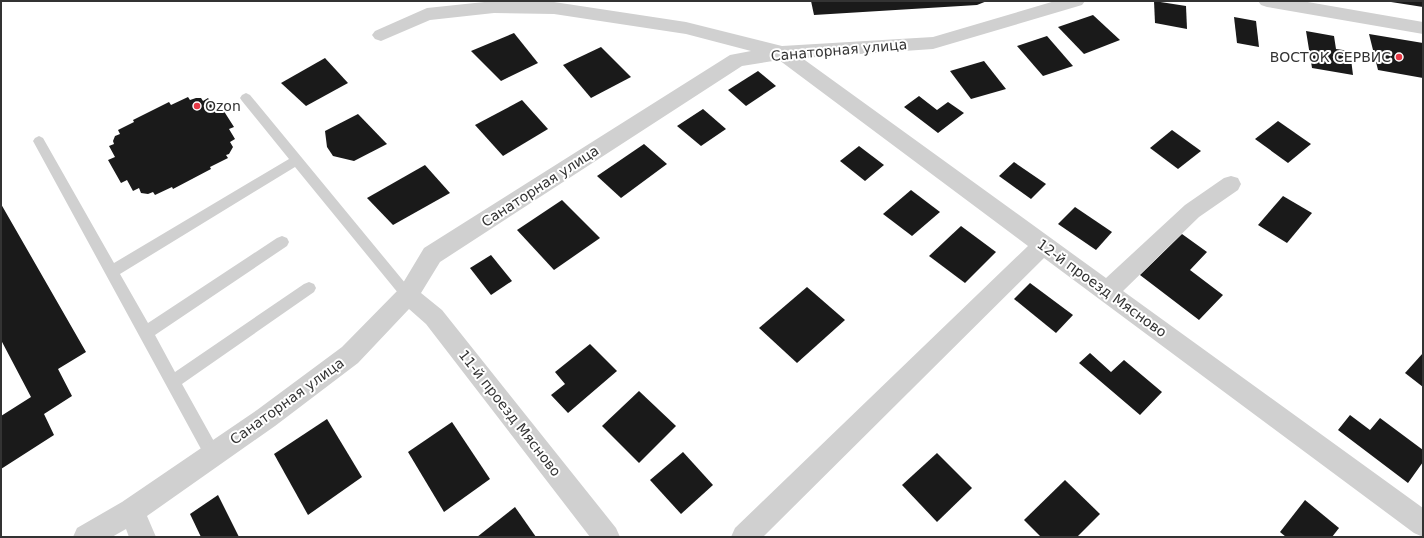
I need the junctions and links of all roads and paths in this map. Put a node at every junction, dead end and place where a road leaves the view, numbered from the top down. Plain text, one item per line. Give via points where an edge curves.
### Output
1 (1076, 1) edge
2 (1268, 1) edge
3 (1423, 28) edge
4 (381, 35) dead end
5 (782, 53) junction
6 (246, 98) dead end
7 (38, 141) dead end
8 (297, 160) junction
9 (1231, 184) dead end
10 (282, 242) dead end
11 (1042, 244) junction
12 (111, 272) junction
13 (309, 288) dead end
14 (1107, 292) junction
15 (408, 295) junction
16 (145, 333) junction
17 (173, 382) junction
18 (213, 454) junction
19 (131, 511) junction
20 (1423, 524) edge
21 (86, 537) edge
22 (144, 537) edge
23 (607, 537) edge
24 (744, 537) edge

1 - 5 street, Санаторная улица via 933,43
2 - 3 street
4 - 5 street via 427,14 494,7 554,8 686,28
5 - 11 street, 12-й проезд Мясново
5 - 15 street, Санаторная улица via 737,60 432,255
6 - 8 lane
7 - 12 lane
8 - 12 lane
8 - 15 lane
9 - 14 street via 1192,211
10 - 16 lane
11 - 14 street, 12-й проезд Мясново
11 - 24 street
12 - 16 lane
13 - 17 lane
14 - 20 street, 12-й проезд Мясново
15 - 18 street, Санаторная улица via 350,355
15 - 23 street, 11-й проезд Мясново via 434,317
16 - 17 lane
17 - 18 lane
18 - 19 street, Санаторная улица
19 - 21 street, Санаторная улица
19 - 22 street

